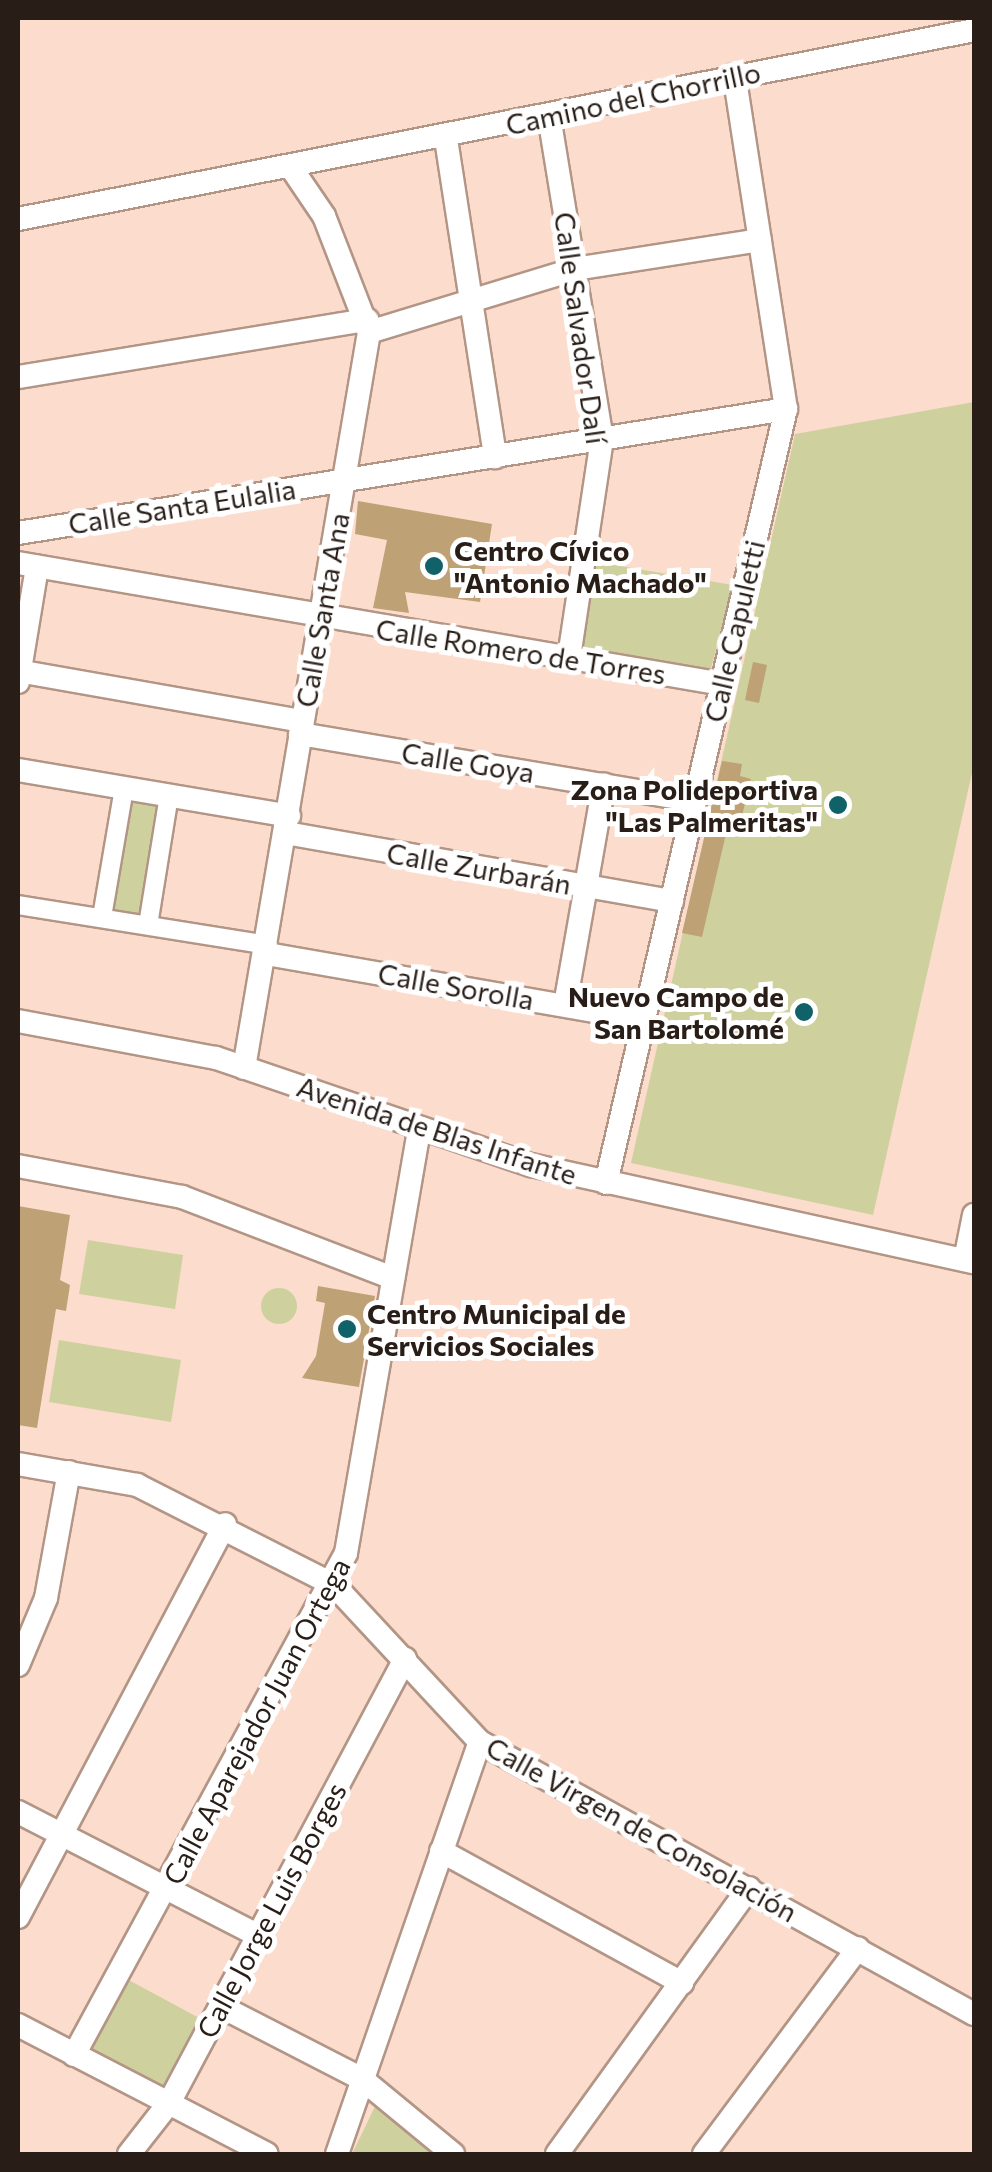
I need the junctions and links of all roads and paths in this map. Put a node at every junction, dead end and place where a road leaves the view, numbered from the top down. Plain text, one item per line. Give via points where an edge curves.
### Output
1 (974, 30) edge
2 (734, 75) junction
3 (549, 116) junction
4 (446, 139) junction
5 (292, 169) junction
6 (18, 219) edge
7 (760, 240) junction
8 (575, 269) junction
9 (473, 302) junction
10 (368, 326) junction
11 (18, 377) edge
12 (786, 410) junction
13 (602, 439) junction
14 (495, 457) junction
15 (347, 479) junction
16 (18, 533) edge
17 (27, 565) edge
18 (320, 619) junction
19 (569, 658) junction
20 (18, 676) edge
21 (722, 684) junction
22 (301, 728) junction
23 (18, 770) edge
24 (604, 784) junction
25 (124, 788) junction
26 (170, 796) junction
27 (695, 800) junction
28 (287, 824) junction
29 (586, 888) junction
30 (672, 900) junction
31 (18, 904) edge
32 (102, 917) junction
33 (148, 926) junction
34 (268, 949) junction
35 (565, 1005) junction
36 (644, 1020) junction
37 (18, 1021) edge
38 (244, 1068) junction
39 (419, 1129) junction
40 (18, 1166) edge
41 (606, 1183) junction
42 (974, 1215) edge
43 (970, 1261) edge
44 (393, 1278) junction
45 (18, 1464) edge
46 (70, 1472) junction
47 (225, 1524) junction
48 (334, 1585) junction
49 (405, 1659) junction
50 (18, 1665) edge
51 (480, 1742) junction
52 (18, 1812) edge
53 (60, 1835) junction
54 (441, 1851) junction
55 (167, 1888) junction
56 (749, 1888) junction
57 (18, 1917) edge
58 (257, 1935) junction
59 (858, 1948) junction
60 (682, 1984) junction
61 (220, 2006) junction
62 (974, 2014) edge
63 (18, 2025) edge
64 (74, 2054) junction
65 (362, 2079) junction
66 (169, 2103) junction
67 (129, 2154) edge
68 (266, 2154) edge
69 (337, 2154) edge
70 (453, 2154) edge
71 (556, 2154) edge
72 (704, 2154) edge

1 - 2 street, Camino del Chorrillo
2 - 3 street, Camino del Chorrillo
2 - 7 street, Calle Capuletti
3 - 4 street, Camino del Chorrillo
3 - 8 street, Calle Salvador Dalí
4 - 5 street, Camino del Chorrillo
4 - 9 street
5 - 6 street, Camino del Chorrillo
5 - 10 street via 324,216
7 - 8 street
7 - 12 street, Calle Capuletti
8 - 9 street
8 - 13 street, Calle Salvador Dalí
9 - 10 street
9 - 14 street
10 - 11 street
10 - 15 street, Calle Santa Ana
12 - 13 street, Calle Santa Eulalia
12 - 21 street, Calle Capuletti
13 - 14 street, Calle Santa Eulalia
13 - 19 street, Calle Salvador Dalí
14 - 15 street, Calle Santa Eulalia
15 - 16 street, Calle Santa Eulalia
15 - 18 street, Calle Santa Ana
17 - 18 street, Calle Romero de Torres
17 - 20 street
18 - 19 street, Calle Romero de Torres
18 - 22 street, Calle Santa Ana
19 - 21 street, Calle Romero de Torres
20 - 22 street, Calle Goya
21 - 27 street, Calle Capuletti
22 - 24 street, Calle Goya
22 - 28 street, Calle Santa Ana
23 - 25 street, Calle Zurbarán
24 - 27 street, Calle Goya
24 - 29 street
25 - 26 street, Calle Zurbarán
25 - 32 street
26 - 28 street, Calle Zurbarán
26 - 33 street
27 - 30 street, Calle Capuletti
28 - 29 street, Calle Zurbarán
28 - 34 street, Calle Santa Ana
29 - 30 street, Calle Zurbarán
29 - 35 street
30 - 36 street, Calle Capuletti
31 - 32 street
32 - 33 street
33 - 34 street
34 - 35 street, Calle Sorolla
34 - 38 street, Calle Santa Ana
35 - 36 street, Calle Sorolla
36 - 41 street, Calle Capuletti
37 - 38 street, Avenida de Blas Infante
38 - 39 street, Avenida de Blas Infante
39 - 41 street, Avenida de Blas Infante
39 - 44 street, Calle Aparejador Juan Ortega
40 - 44 street via 182,1197
41 - 43 street, Avenida de Blas Infante
42 - 43 street
44 - 48 street, Calle Aparejador Juan Ortega
45 - 46 street, Calle Virgen de Consolación
46 - 47 street, Calle Virgen de Consolación via 122,1480
46 - 50 street via 46,1598
47 - 48 street, Calle Virgen de Consolación
47 - 53 street
48 - 49 street, Calle Virgen de Consolación
48 - 55 street, Calle Aparejador Juan Ortega
49 - 51 street, Calle Virgen de Consolación
49 - 58 street, Calle Jorge Luis Borges
51 - 54 street
51 - 56 street, Calle Virgen de Consolación
52 - 53 street
53 - 55 street
53 - 57 street
54 - 60 street
54 - 65 street
55 - 58 street
55 - 64 street, Calle Aparejador Juan Ortega
56 - 59 street, Calle Virgen de Consolación
56 - 60 street
58 - 61 street, Calle Jorge Luis Borges
59 - 62 street, Calle Virgen de Consolación
59 - 72 street
60 - 71 street
61 - 65 street
61 - 66 street, Calle Jorge Luis Borges
63 - 64 street
64 - 66 street
65 - 69 street
65 - 70 street
66 - 67 street, Calle Jorge Luis Borges
66 - 68 street

